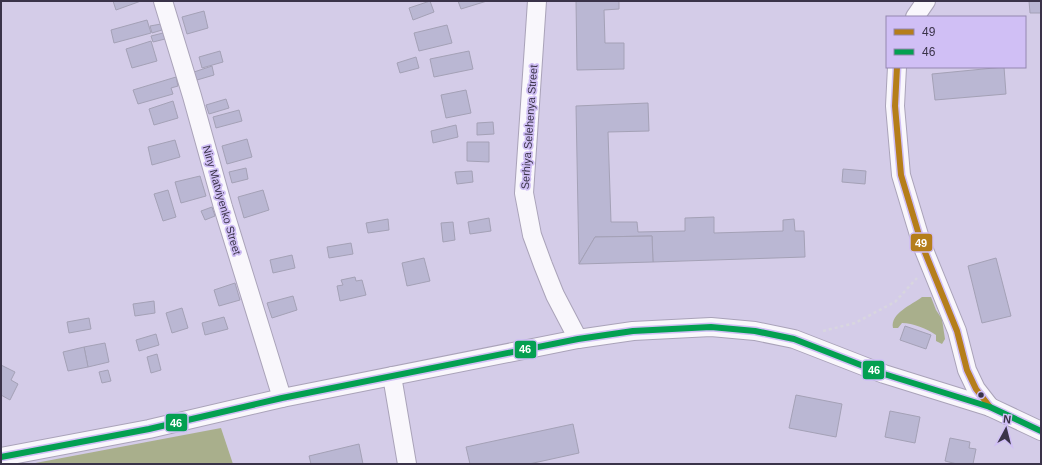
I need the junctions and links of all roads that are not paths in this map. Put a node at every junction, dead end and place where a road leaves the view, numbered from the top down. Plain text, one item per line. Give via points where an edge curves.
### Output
1 (163, 1) edge
2 (926, 1) edge
3 (537, 2) edge
4 (916, 16) edge
5 (897, 68) edge
6 (578, 339) junction
7 (392, 376) junction
8 (282, 398) junction
9 (990, 407) junction
10 (1041, 432) edge
11 (1, 457) edge
12 (407, 464) edge

1 - 8 street, Niny Matviyenko Street
2 - 4 street
3 - 6 street, Serhiya Selehenya Street via 524,193 532,235 542,265
5 - 9 street via 895,106 901,175 926,255 957,331 967,370 976,389
6 - 7 street
6 - 9 street via 633,331 711,327 755,331 794,339 884,374
7 - 8 street
7 - 12 street
8 - 11 street via 149,428
9 - 10 street

